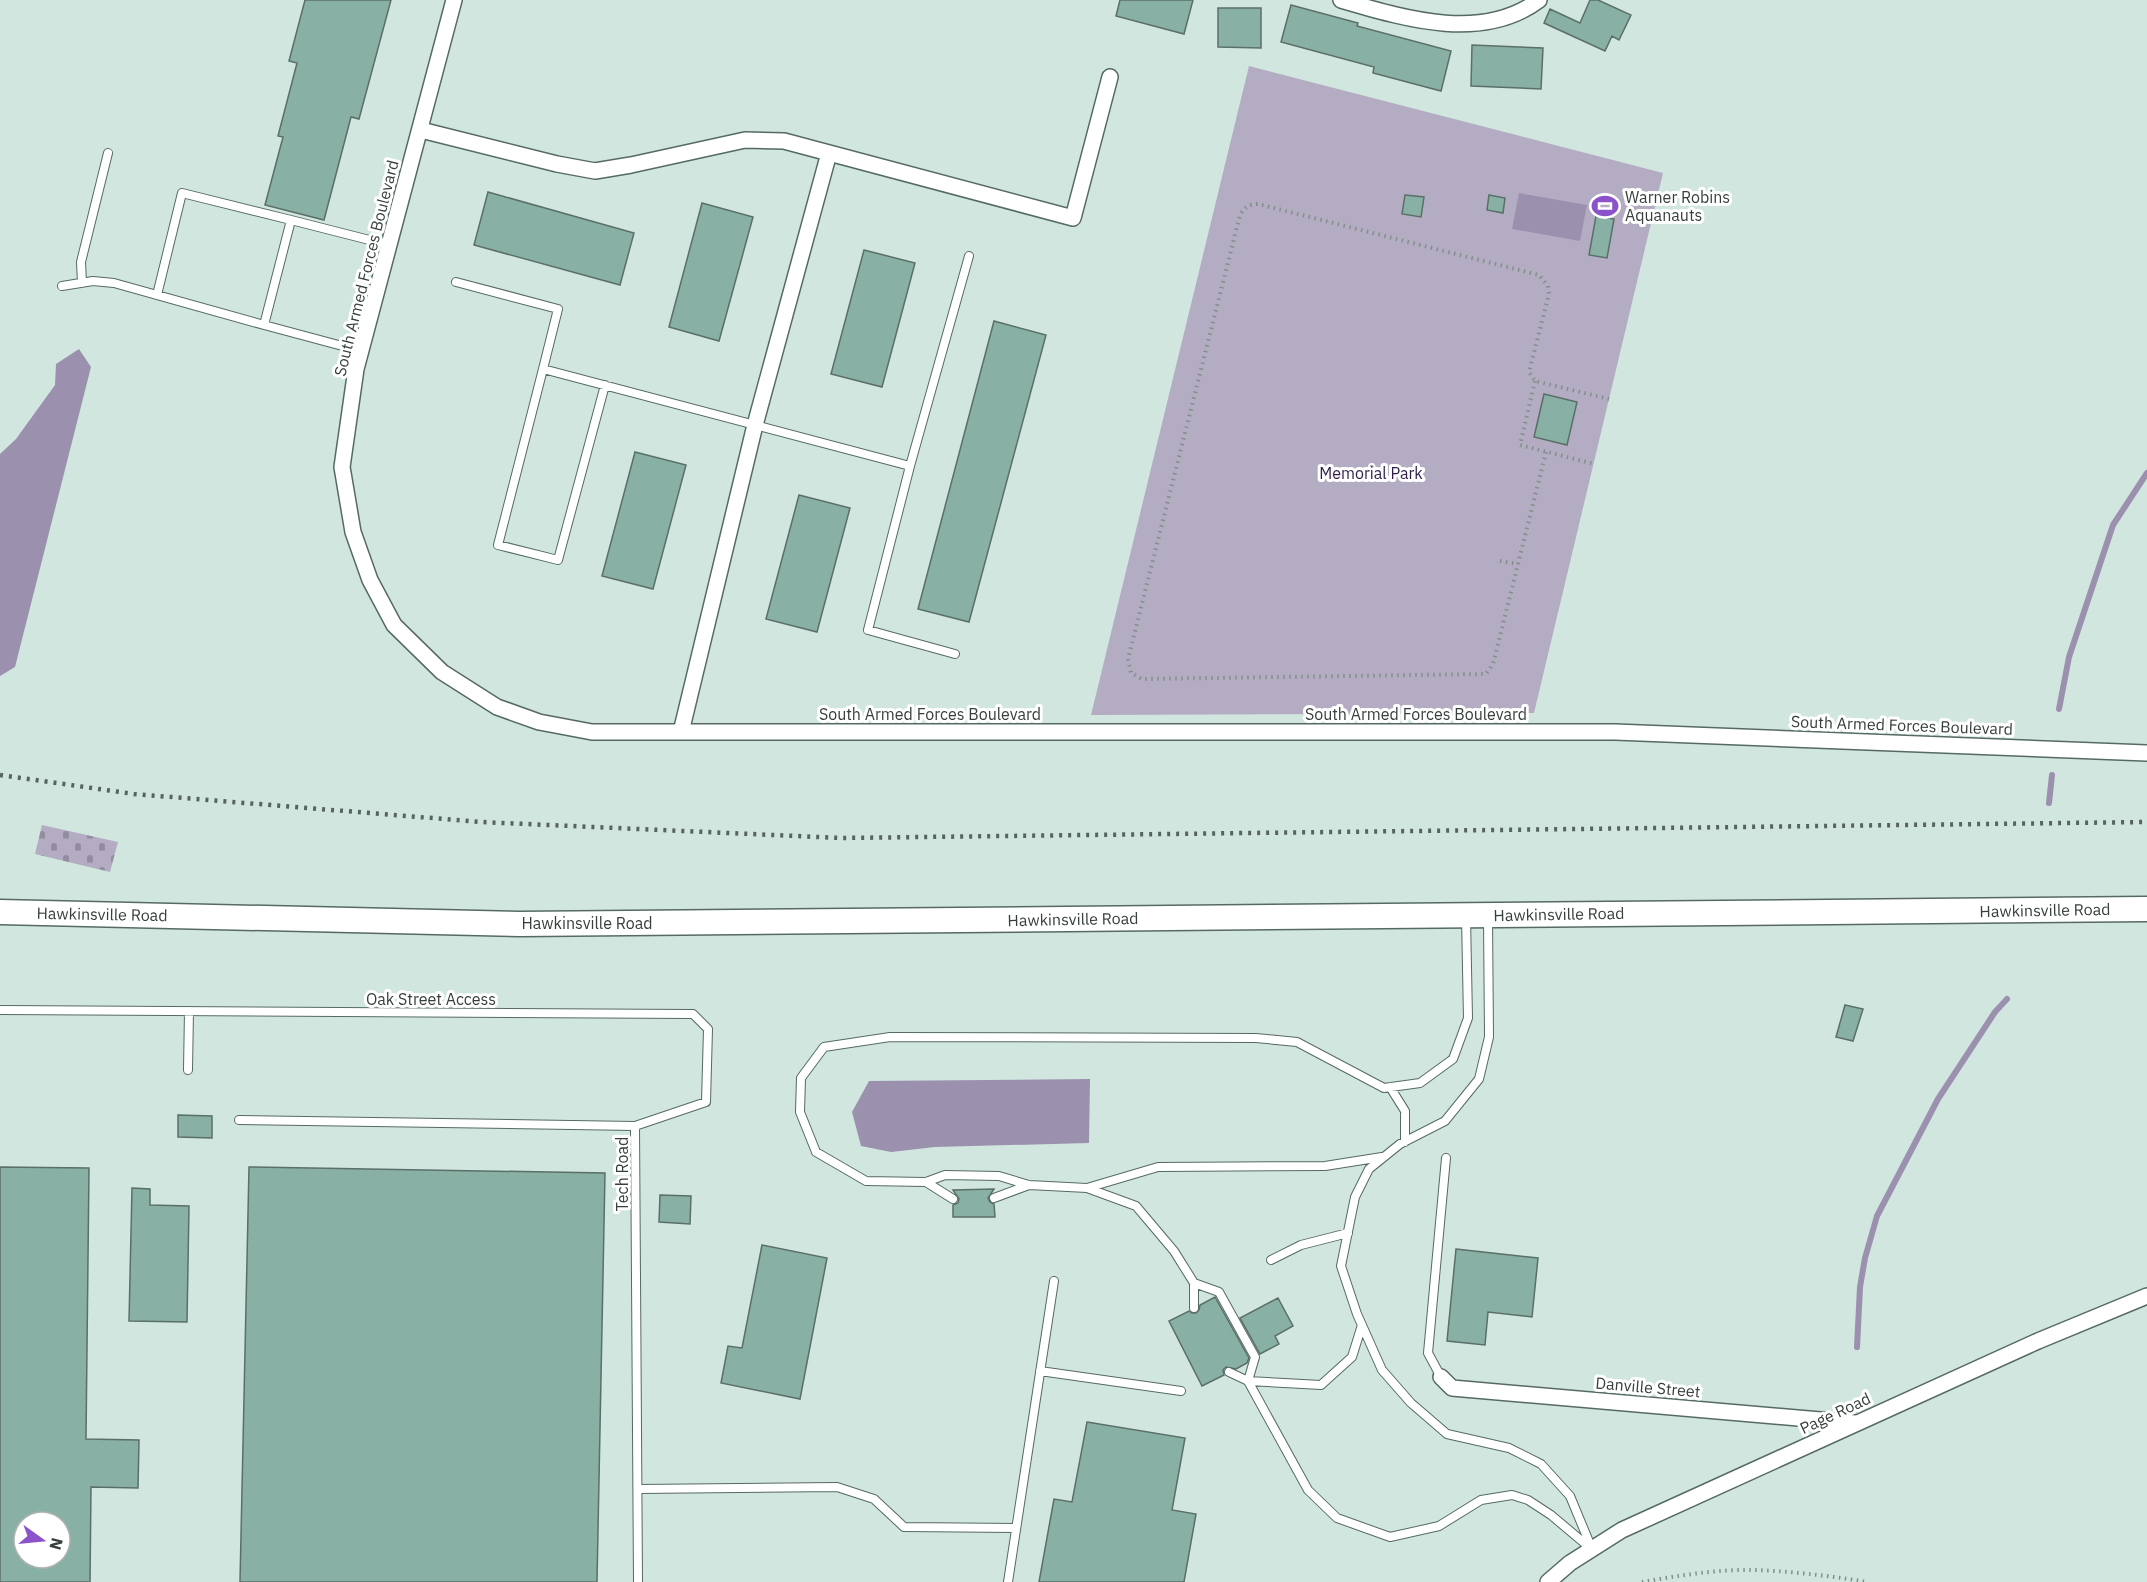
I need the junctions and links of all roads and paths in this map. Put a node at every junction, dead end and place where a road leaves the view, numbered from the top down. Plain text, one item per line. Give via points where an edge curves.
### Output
1 (454, 0) edge
2 (1341, 0) edge
3 (1539, 0) edge
4 (1110, 77) dead end
5 (421, 130) junction
6 (108, 153) dead end
7 (829, 153) junction
8 (291, 220) junction
9 (389, 245) junction
10 (969, 256) dead end
11 (456, 282) dead end
12 (82, 283) junction
13 (62, 286) dead end
14 (157, 295) junction
15 (264, 325) junction
16 (361, 351) junction
17 (543, 369) junction
18 (1535, 381) junction
19 (605, 385) junction
20 (1609, 399) dead end
21 (755, 425) junction
22 (1546, 452) junction
23 (1594, 464) dead end
24 (910, 466) junction
25 (1500, 561) dead end
26 (1518, 564) junction
27 (956, 654) dead end
28 (681, 732) junction
29 (2147, 753) edge
30 (2147, 909) edge
31 (0, 912) edge
32 (1477, 915) junction
33 (0, 1010) edge
34 (189, 1011) junction
35 (188, 1070) dead end
36 (1390, 1087) junction
37 (239, 1120) dead end
38 (635, 1126) junction
39 (1405, 1142) junction
40 (1384, 1156) junction
41 (1446, 1158) dead end
42 (926, 1182) junction
43 (1029, 1185) junction
44 (1087, 1188) junction
45 (994, 1198) dead end
46 (953, 1199) dead end
47 (1348, 1233) junction
48 (1271, 1260) dead end
49 (1054, 1281) dead end
50 (1194, 1283) junction
51 (2147, 1296) edge
52 (1194, 1308) dead end
53 (1362, 1325) junction
54 (1040, 1371) junction
55 (1229, 1372) dead end
56 (1441, 1377) joint
57 (1248, 1382) junction
58 (1182, 1391) dead end
59 (1856, 1423) junction
60 (638, 1489) junction
61 (1016, 1528) junction
62 (1592, 1549) junction
63 (638, 1582) edge
64 (1008, 1582) edge
65 (1548, 1582) edge
66 (1642, 1582) edge
67 (1868, 1582) edge

1 - 5 street, South Armed Forces Boulevard
2 - 3 street via 1454,25 1498,20
4 - 7 street via 1073,218
5 - 7 street via 595,171 745,140 784,141
5 - 9 street, South Armed Forces Boulevard
6 - 12 lane via 81,262
7 - 21 street
8 - 9 lane
8 - 14 lane via 182,193
8 - 15 lane
9 - 16 street, South Armed Forces Boulevard
10 - 24 lane
11 - 17 lane via 558,309
12 - 13 lane
12 - 14 lane via 114,284
14 - 15 lane
15 - 16 lane
16 - 28 street, South Armed Forces Boulevard via 342,467 353,532 370,580 394,625 442,672 497,707 539,722 592,732
17 - 19 lane
17 - 19 lane via 498,544 558,560
18 - 20 path
18 - 22 path via 1520,445
18 - 26 path via 1529,372 1549,294 1539,275 1258,204 1245,208 1234,238 1128,667 1142,679 1479,676 1486,674 1493,664
19 - 21 lane
21 - 24 lane
21 - 28 street
22 - 23 path
22 - 26 path
24 - 27 lane via 868,630
25 - 26 path
28 - 29 street, South Armed Forces Boulevard via 1615,732
30 - 32 main road, Hawkinsville Road
31 - 32 main road, Hawkinsville Road via 520,924
32 - 36 lane via 1468,1018 1453,1059 1420,1083
32 - 39 lane via 1489,1037 1479,1079 1445,1120
33 - 34 lane, Oak Street Access
34 - 35 lane
34 - 38 lane, Oak Street Access via 693,1014 708,1029 706,1102
36 - 39 lane via 1405,1111
36 - 42 lane via 1384,1088 1297,1042 1256,1038 890,1037 824,1047 801,1078 800,1112 816,1152 866,1181
37 - 38 lane, Tech Road
38 - 60 lane, Tech Road
39 - 40 lane
40 - 44 lane via 1325,1166 1158,1167
40 - 47 lane via 1369,1169 1354,1197
41 - 56 lane via 1428,1353
42 - 43 lane via 945,1175 999,1176
42 - 46 lane
43 - 44 lane
43 - 45 lane
44 - 50 lane via 1136,1206 1174,1251
47 - 48 lane via 1302,1245
47 - 53 lane via 1341,1266
49 - 54 lane
50 - 52 lane
50 - 57 lane via 1219,1292 1255,1357
51 - 59 street, Page Road
53 - 57 lane via 1352,1357 1321,1385
53 - 62 lane via 1382,1370 1411,1403 1447,1434 1509,1448 1541,1464 1570,1496
54 - 58 lane
54 - 61 lane
55 - 57 lane
56 - 59 street, Danville Street via 1452,1388
57 - 62 lane via 1308,1490 1337,1518 1390,1537 1439,1526 1481,1500 1512,1495 1551,1515
59 - 62 street, Page Road via 1622,1530
60 - 61 lane via 837,1488 874,1499 904,1527
60 - 63 lane, Tech Road
61 - 64 lane
62 - 65 street, Page Road
66 - 67 path via 1751,1570

